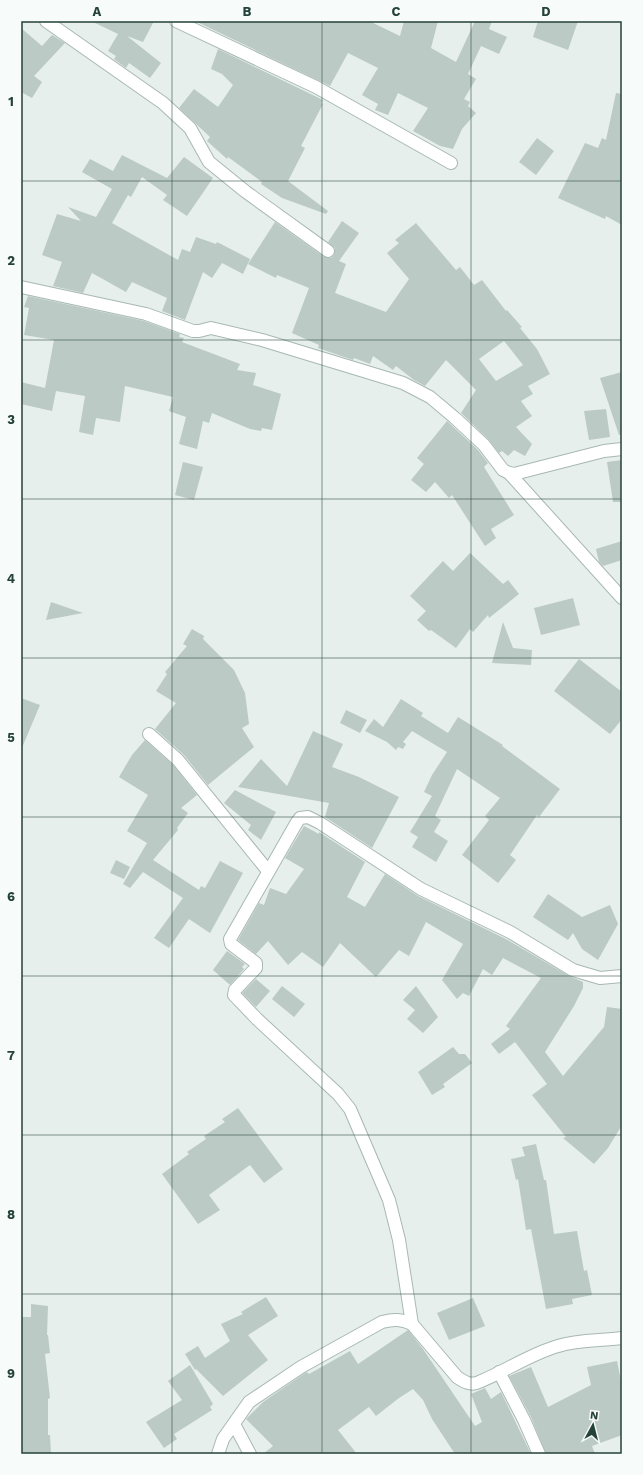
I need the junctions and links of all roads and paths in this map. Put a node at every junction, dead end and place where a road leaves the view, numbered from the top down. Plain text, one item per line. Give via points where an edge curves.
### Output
1 (46, 21) edge
2 (176, 21) edge
3 (451, 163) dead end
4 (328, 251) dead end
5 (21, 287) edge
6 (622, 448) edge
7 (509, 473) junction
8 (622, 598) edge
9 (149, 734) dead end
10 (268, 871) junction
11 (622, 976) edge
12 (412, 1324) junction
13 (622, 1338) edge
14 (499, 1372) junction
15 (234, 1424) junction
16 (218, 1454) edge
17 (250, 1454) edge
18 (539, 1454) edge

1 - 4 street via 163,103 190,128 209,162
2 - 3 street via 316,87
5 - 7 street via 146,314 193,331 211,328 262,340 403,383 430,397 455,418 484,445 503,470
6 - 7 street via 514,474
7 - 8 street
9 - 10 street via 178,760
10 - 11 street via 297,822 300,818 308,817 421,889 510,932 573,970 600,978
10 - 12 street via 230,939 231,944 256,963 253,971 235,990 234,995 256,1019 338,1094 350,1109 389,1200 399,1240
12 - 14 street via 465,1383 478,1383
12 - 15 street via 394,1319 382,1322 308,1363 249,1402
13 - 14 street via 586,1339 558,1345
14 - 18 street
15 - 16 street via 223,1439
15 - 17 street

